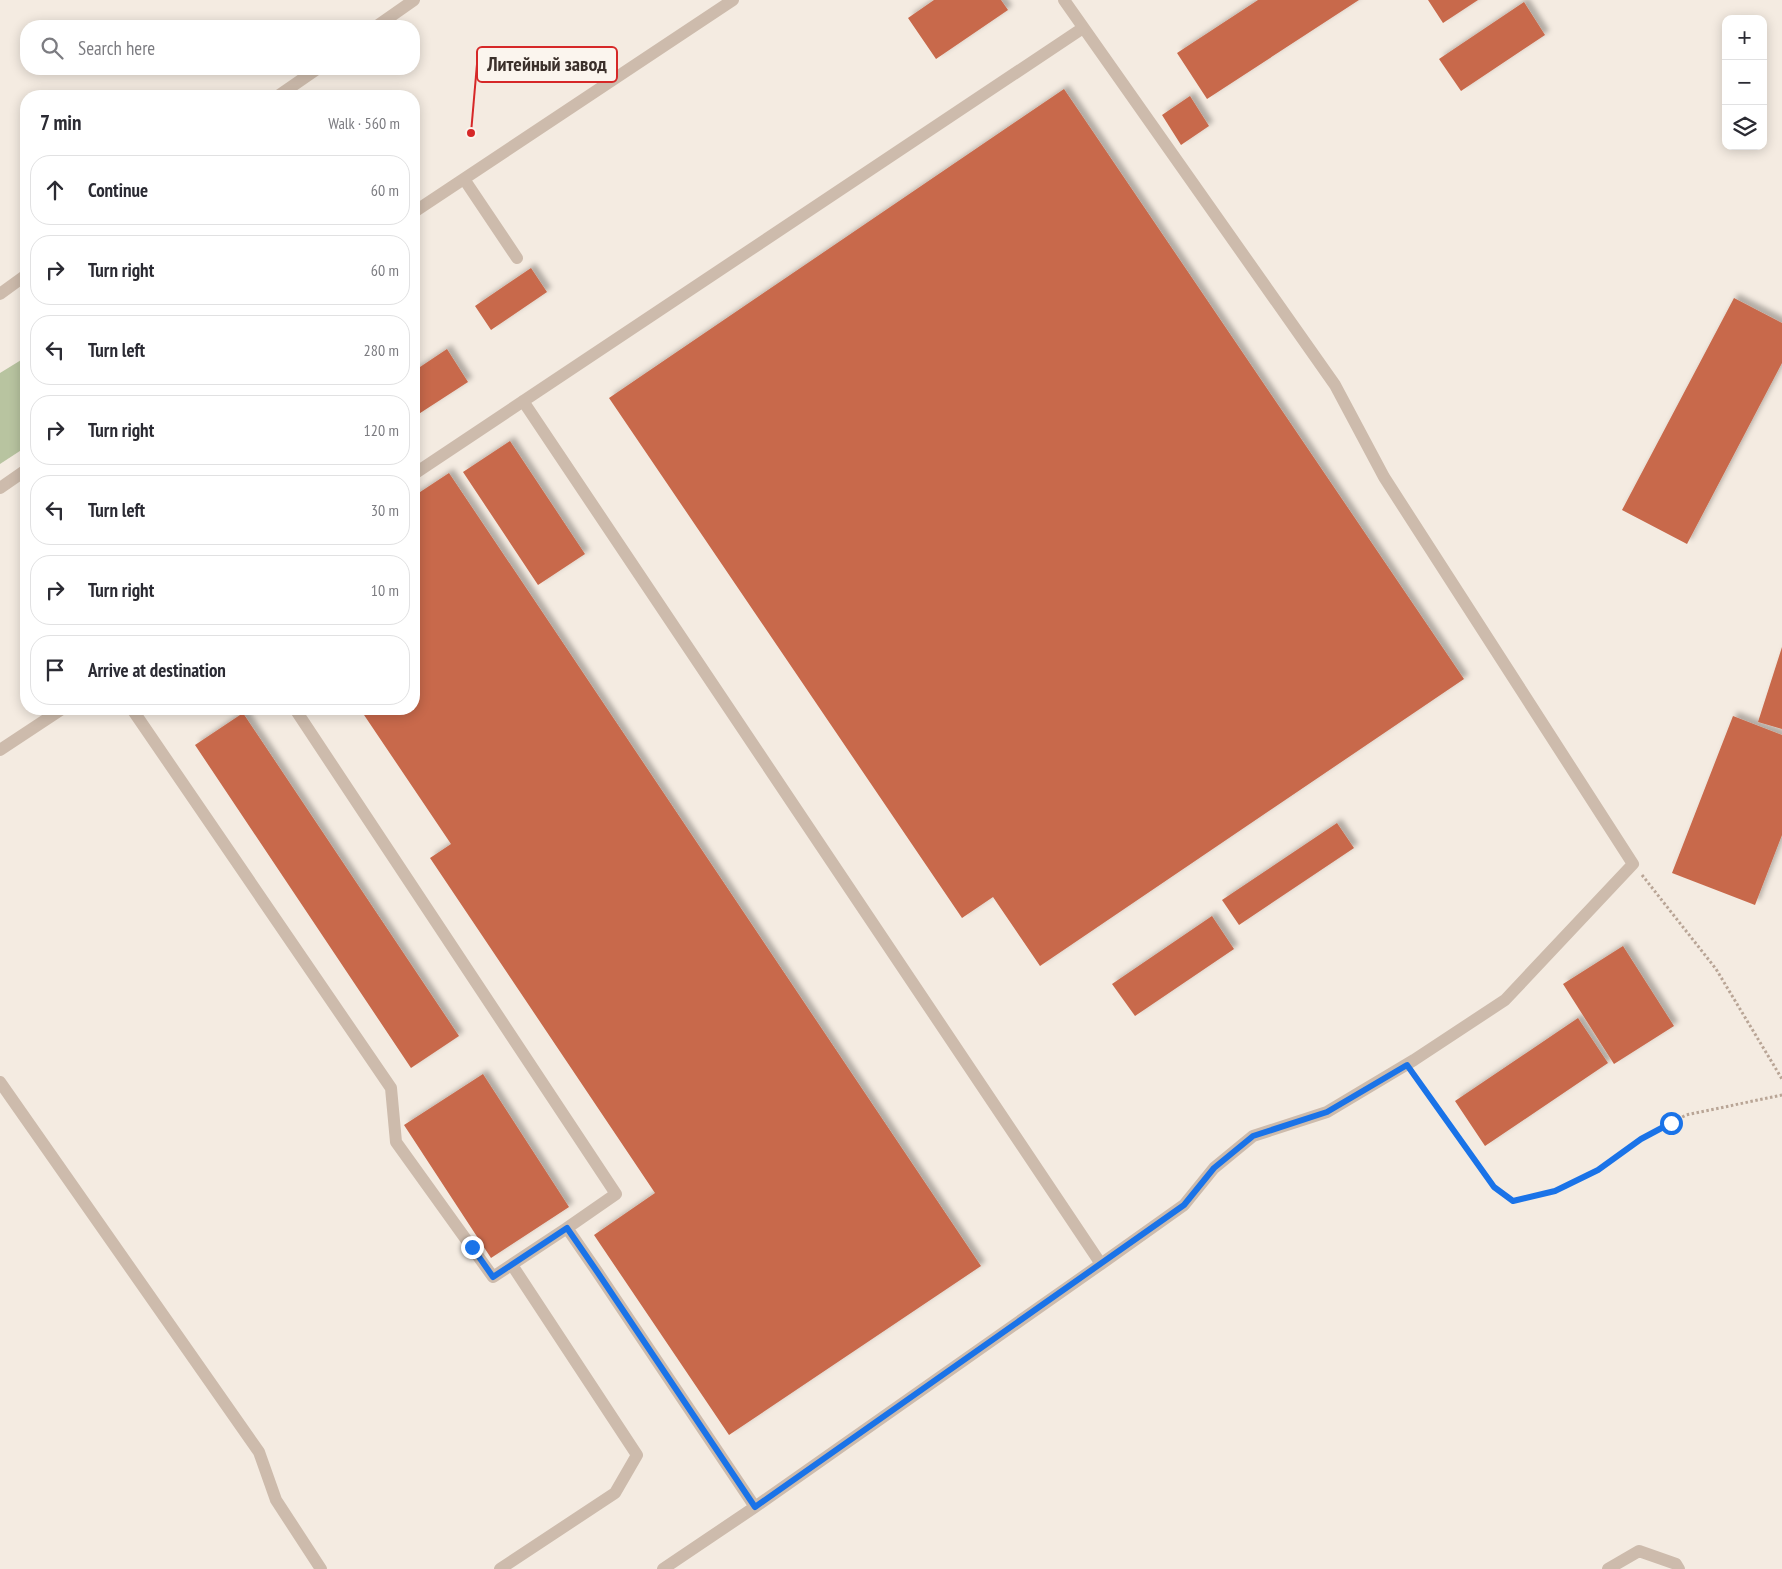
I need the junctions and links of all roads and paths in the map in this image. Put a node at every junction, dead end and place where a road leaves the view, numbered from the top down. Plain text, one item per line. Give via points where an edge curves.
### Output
1 (414, 0) edge
2 (733, 0) edge
3 (1064, 0) edge
4 (386, 20) edge
5 (1083, 28) junction
6 (308, 75) edge
7 (287, 90) edge
8 (464, 179) junction
9 (420, 208) edge
10 (517, 258) dead end
11 (20, 279) edge
12 (0, 294) edge
13 (523, 401) junction
14 (420, 470) edge
15 (20, 474) edge
16 (0, 488) edge
17 (53, 715) edge
18 (136, 715) edge
19 (299, 715) edge
20 (0, 750) edge
21 (1633, 864) junction
22 (1407, 1065) junction
23 (1782, 1079) edge
24 (0, 1082) edge
25 (1782, 1095) edge
26 (567, 1228) junction
27 (1100, 1264) junction
28 (512, 1265) junction
29 (755, 1507) junction
30 (321, 1569) edge
31 (500, 1569) edge
32 (663, 1569) edge
33 (1608, 1569) edge
34 (1679, 1569) edge

1 - 4 street
2 - 8 street
3 - 5 street
5 - 13 street
5 - 21 street via 1336,385 1384,477
6 - 7 street
8 - 9 street
8 - 10 street
11 - 12 street
13 - 14 street
13 - 27 street
15 - 16 street
17 - 20 street
18 - 28 street via 391,1088 396,1142 493,1277
19 - 26 street via 616,1194
21 - 22 street via 1504,1000
21 - 23 path via 1716,968
22 - 25 path via 1494,1187 1513,1201 1555,1191 1598,1170 1641,1139 1686,1115
22 - 27 street via 1327,1112 1253,1136 1214,1168 1184,1205
24 - 30 street via 259,1452 276,1500
26 - 28 street
26 - 29 street
27 - 29 street
28 - 31 street via 637,1455 614,1493
29 - 32 street
33 - 34 street via 1639,1551 1676,1564

